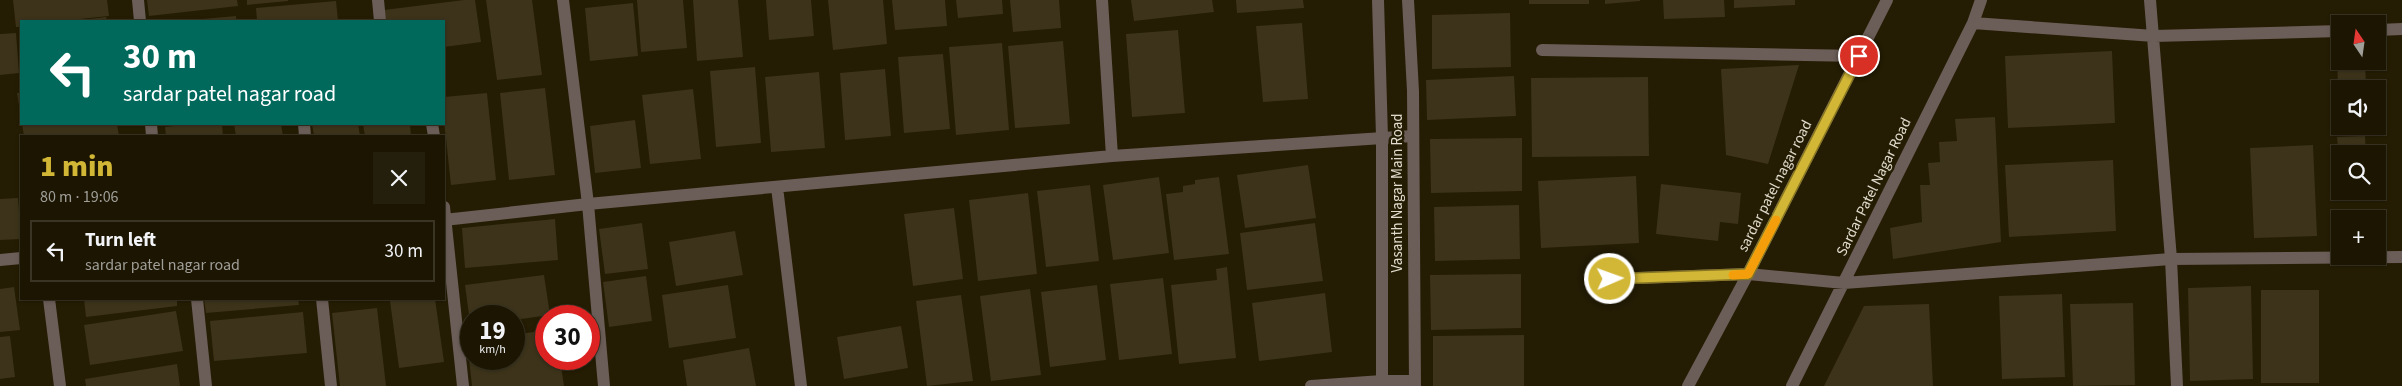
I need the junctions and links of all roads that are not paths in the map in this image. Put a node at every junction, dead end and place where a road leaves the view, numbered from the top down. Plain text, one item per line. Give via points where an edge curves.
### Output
1 (138, 0) edge
2 (378, 0) edge
3 (563, 0) edge
4 (1102, 0) edge
5 (1378, 0) edge
6 (1408, 0) edge
7 (1887, 0) edge
8 (1981, 0) edge
9 (2150, 0) edge
10 (140, 20) edge
11 (380, 20) edge
12 (1973, 23) junction
13 (2402, 29) edge
14 (2386, 30) edge
15 (2331, 31) edge
16 (2154, 36) junction
17 (1542, 50) dead end
18 (1859, 56) junction
19 (1413, 136) junction
20 (1382, 137) junction
21 (1112, 156) junction
22 (777, 187) junction
23 (588, 204) junction
24 (445, 216) edge
25 (445, 225) edge
26 (2402, 257) edge
27 (20, 258) edge
28 (2171, 259) junction
29 (0, 260) edge
30 (1748, 274) junction
31 (1610, 279) dead end
32 (1844, 283) junction
33 (49, 300) edge
34 (197, 300) edge
35 (322, 300) edge
36 (1382, 383) edge
37 (1414, 384) edge
38 (60, 386) edge
39 (206, 386) edge
40 (331, 386) edge
41 (463, 386) edge
42 (604, 386) edge
43 (801, 386) edge
44 (1311, 386) edge
45 (1688, 386) edge
46 (1792, 386) edge
47 (2177, 386) edge

1 - 10 street
2 - 11 street
3 - 23 street
4 - 21 street
5 - 20 street, Vasanth Nagar Main Road
6 - 19 street, Vasanth Nagar Main Road
7 - 18 street, sardar patel nagar road
8 - 12 street, Sardar Patel Nagar Road
9 - 16 street
12 - 16 street
12 - 32 street, Sardar Patel Nagar Road
13 - 14 street
15 - 16 street
16 - 28 street
17 - 18 street
18 - 30 street, sardar patel nagar road
19 - 20 street
19 - 37 street, Vasanth Nagar Main Road
20 - 21 street
20 - 36 street, Vasanth Nagar Main Road
21 - 22 street
22 - 23 street
22 - 43 street
23 - 24 street
23 - 42 street
25 - 41 street
26 - 28 street
27 - 29 street
28 - 32 street
28 - 47 street
30 - 31 street
30 - 32 street
30 - 45 street, sardar patel nagar road
32 - 46 street, Sardar Patel Nagar Road
33 - 38 street
34 - 39 street
35 - 40 street
36 - 37 street
36 - 44 street

